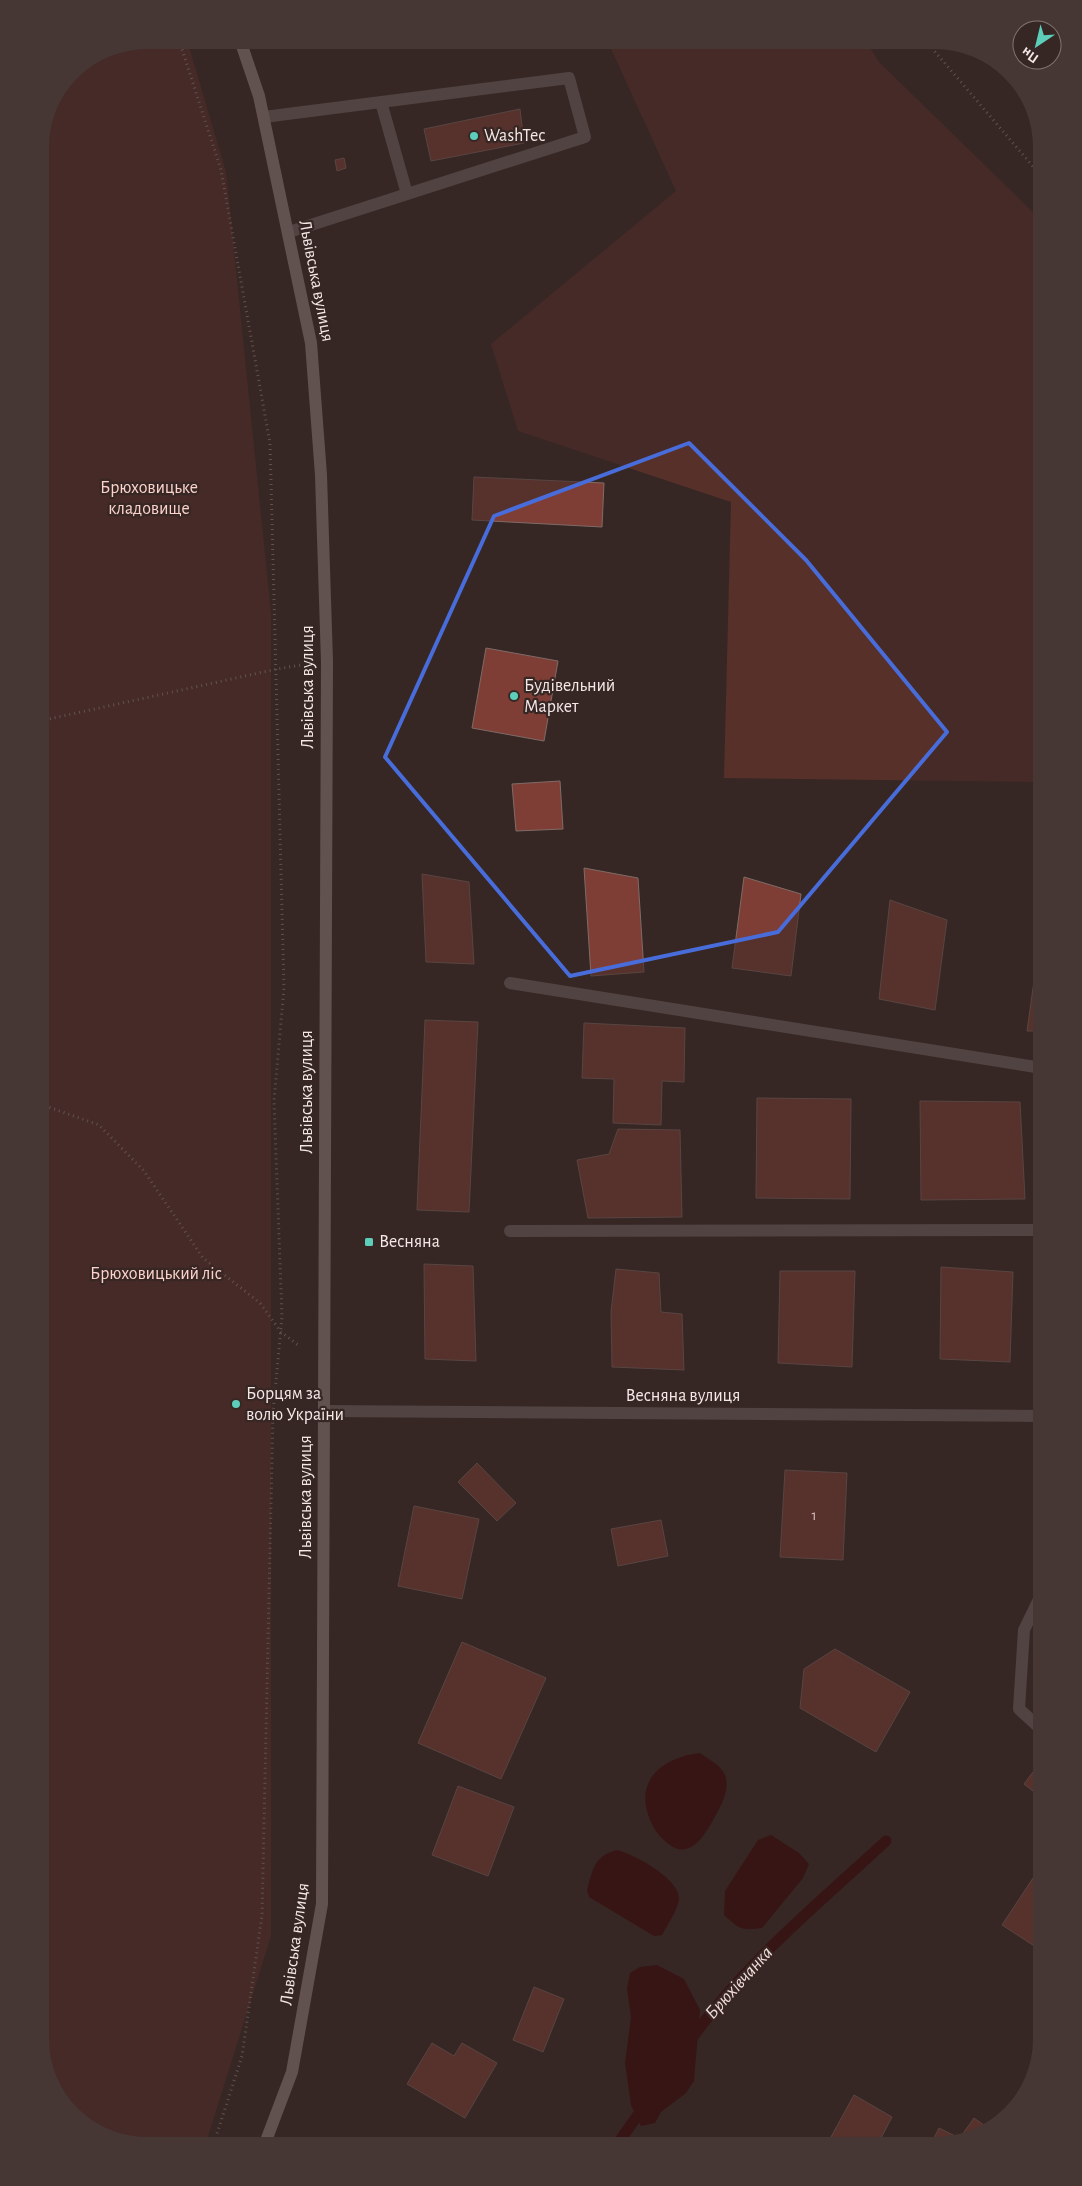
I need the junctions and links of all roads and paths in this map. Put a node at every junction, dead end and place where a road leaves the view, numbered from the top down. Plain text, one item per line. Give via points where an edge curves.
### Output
1 (182, 49) edge
2 (243, 49) edge
3 (932, 49) edge
4 (381, 102) junction
5 (264, 117) junction
6 (1033, 167) edge
7 (407, 194) junction
8 (289, 232) junction
9 (327, 662) junction
10 (277, 669) junction
11 (49, 718) edge
12 (510, 984) dead end
13 (1033, 1067) edge
14 (49, 1107) edge
15 (1033, 1230) edge
16 (510, 1231) dead end
17 (281, 1332) junction
18 (324, 1410) junction
19 (1033, 1416) edge
20 (1033, 1612) edge
21 (1033, 1722) edge
22 (216, 2137) edge
23 (267, 2137) edge

1 - 10 path via 221,170 270,443
2 - 5 main road, Львівська вулиця
3 - 6 path
4 - 5 street
4 - 7 street
4 - 7 street via 569,78 585,137
5 - 8 main road, Львівська вулиця
7 - 8 street
8 - 9 main road, Львівська вулиця via 312,343 321,475
9 - 10 path
9 - 18 main road, Львівська вулиця
10 - 11 path
10 - 17 path via 284,988 274,1101
12 - 13 street
14 - 17 path via 99,1125 144,1171 203,1258 260,1303
15 - 16 street
17 - 22 path via 274,1413 262,1915 242,2056
18 - 19 street, Весняна вулиця
18 - 23 main road, Львівська вулиця via 322,1904 292,2072
20 - 21 street via 1024,1630 1019,1709

